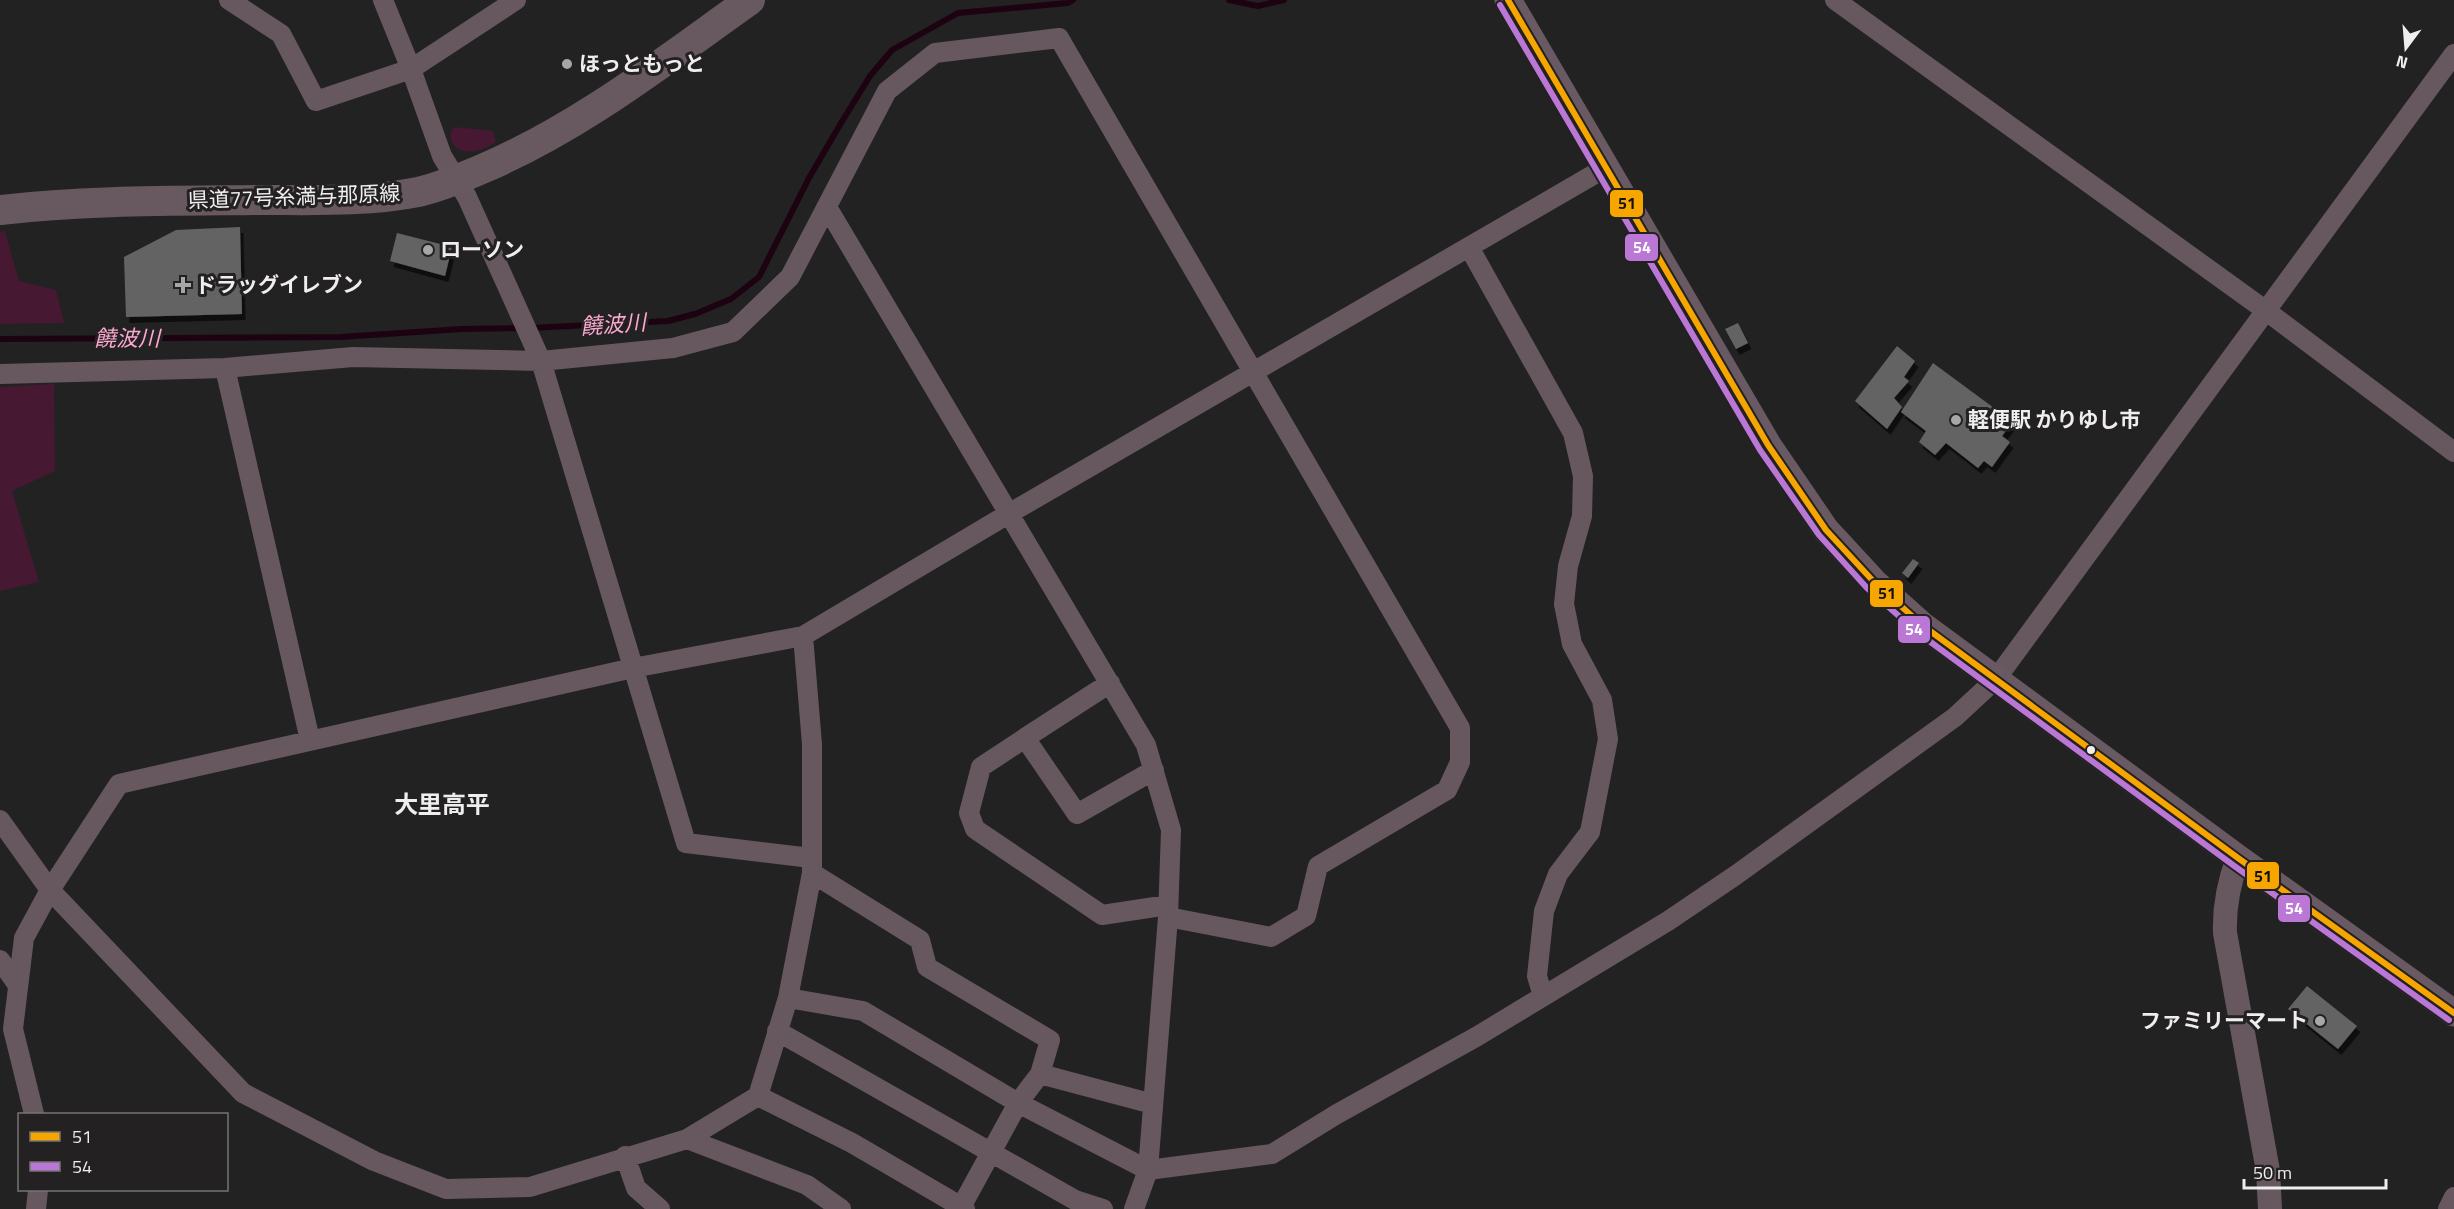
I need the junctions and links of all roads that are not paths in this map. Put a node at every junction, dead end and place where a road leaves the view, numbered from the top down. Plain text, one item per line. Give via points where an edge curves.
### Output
1 (229, 0) edge
2 (383, 0) edge
3 (516, 0) edge
4 (750, 0) edge
5 (1508, 0) edge
6 (1835, 0) edge
7 (2454, 54) edge
8 (411, 69) junction
9 (1605, 168) junction
10 (457, 179) junction
11 (827, 207) junction
12 (0, 210) edge
13 (1469, 247) junction
14 (2265, 310) junction
15 (541, 362) junction
16 (225, 368) junction
17 (0, 374) edge
18 (1252, 374) junction
19 (2454, 452) edge
20 (1010, 513) junction
21 (803, 636) junction
22 (633, 669) junction
23 (1996, 679) junction
24 (1110, 683) junction
25 (1025, 738) junction
26 (310, 740) junction
27 (1154, 770) junction
28 (0, 820) edge
29 (2238, 858) junction
30 (812, 865) junction
31 (50, 890) junction
32 (1168, 911) junction
33 (0, 960) edge
34 (17, 984) junction
35 (0, 995) edge
36 (1543, 996) junction
37 (788, 998) junction
38 (2454, 1013) edge
39 (777, 1031) junction
40 (1040, 1074) junction
41 (758, 1096) junction
42 (1018, 1103) junction
43 (1154, 1104) junction
44 (34, 1113) edge
45 (687, 1139) junction
46 (991, 1152) junction
47 (625, 1156) junction
48 (1148, 1170) junction
49 (38, 1191) edge
50 (2454, 1197) edge
51 (962, 1208) edge
52 (36, 1209) edge
53 (660, 1209) edge
54 (841, 1209) edge
55 (1103, 1209) edge
56 (1134, 1209) edge
57 (2270, 1209) edge
58 (2448, 1209) edge

1 - 8 street via 281,34 316,101
2 - 8 street
3 - 8 street
4 - 10 main road, 県道77号糸満与那原線 via 573,122 507,159
5 - 9 main road
6 - 14 street
7 - 14 street
8 - 10 street via 442,156
9 - 13 street
9 - 23 main road via 1768,445 1826,530 1896,603
10 - 12 main road, 県道77号糸満与那原線 via 417,192 377,197 54,204
10 - 15 street
11 - 15 street via 790,277 733,332 673,348
11 - 18 street via 887,91 935,53 1059,38
11 - 20 street
13 - 18 street
13 - 36 street via 1573,434 1583,476 1582,516 1568,566 1564,604 1572,644 1602,700 1608,739 1590,832 1558,874 1544,910 1537,975
14 - 19 street
14 - 23 street
15 - 16 street via 353,357
15 - 22 street
16 - 17 street
16 - 26 street
18 - 20 street
18 - 32 street via 1460,728 1460,762 1447,790 1318,866 1306,916 1271,937
20 - 21 street
20 - 24 street
21 - 22 street
21 - 30 street via 812,744
22 - 26 street
22 - 30 street via 686,843
23 - 29 main road
23 - 36 street via 1955,717 1737,875
24 - 25 street
24 - 27 street via 1146,745
25 - 27 street via 1077,814
25 - 32 street via 981,767 969,813 975,829 1102,915
26 - 31 street via 118,784
27 - 32 street via 1171,830
28 - 31 street
29 - 38 main road
29 - 57 street via 2225,907 2225,933 2268,1171
30 - 37 street
30 - 40 street via 920,940 927,967 1050,1040
31 - 34 street via 24,938
31 - 47 street via 243,1093 374,1161 446,1189 492,1189 530,1187
32 - 43 street
33 - 34 street
34 - 35 street
34 - 44 street via 13,1029
36 - 48 street via 1272,1154
37 - 39 street
37 - 42 street via 863,1011
39 - 41 street
39 - 46 street
40 - 42 street
40 - 43 street
41 - 45 street
41 - 51 street via 852,1143
42 - 46 street
42 - 48 street
43 - 48 street
45 - 47 street
45 - 54 street via 807,1185
46 - 51 street
46 - 55 street via 1075,1200
47 - 53 street via 636,1188
48 - 56 street
49 - 52 street
50 - 58 street

